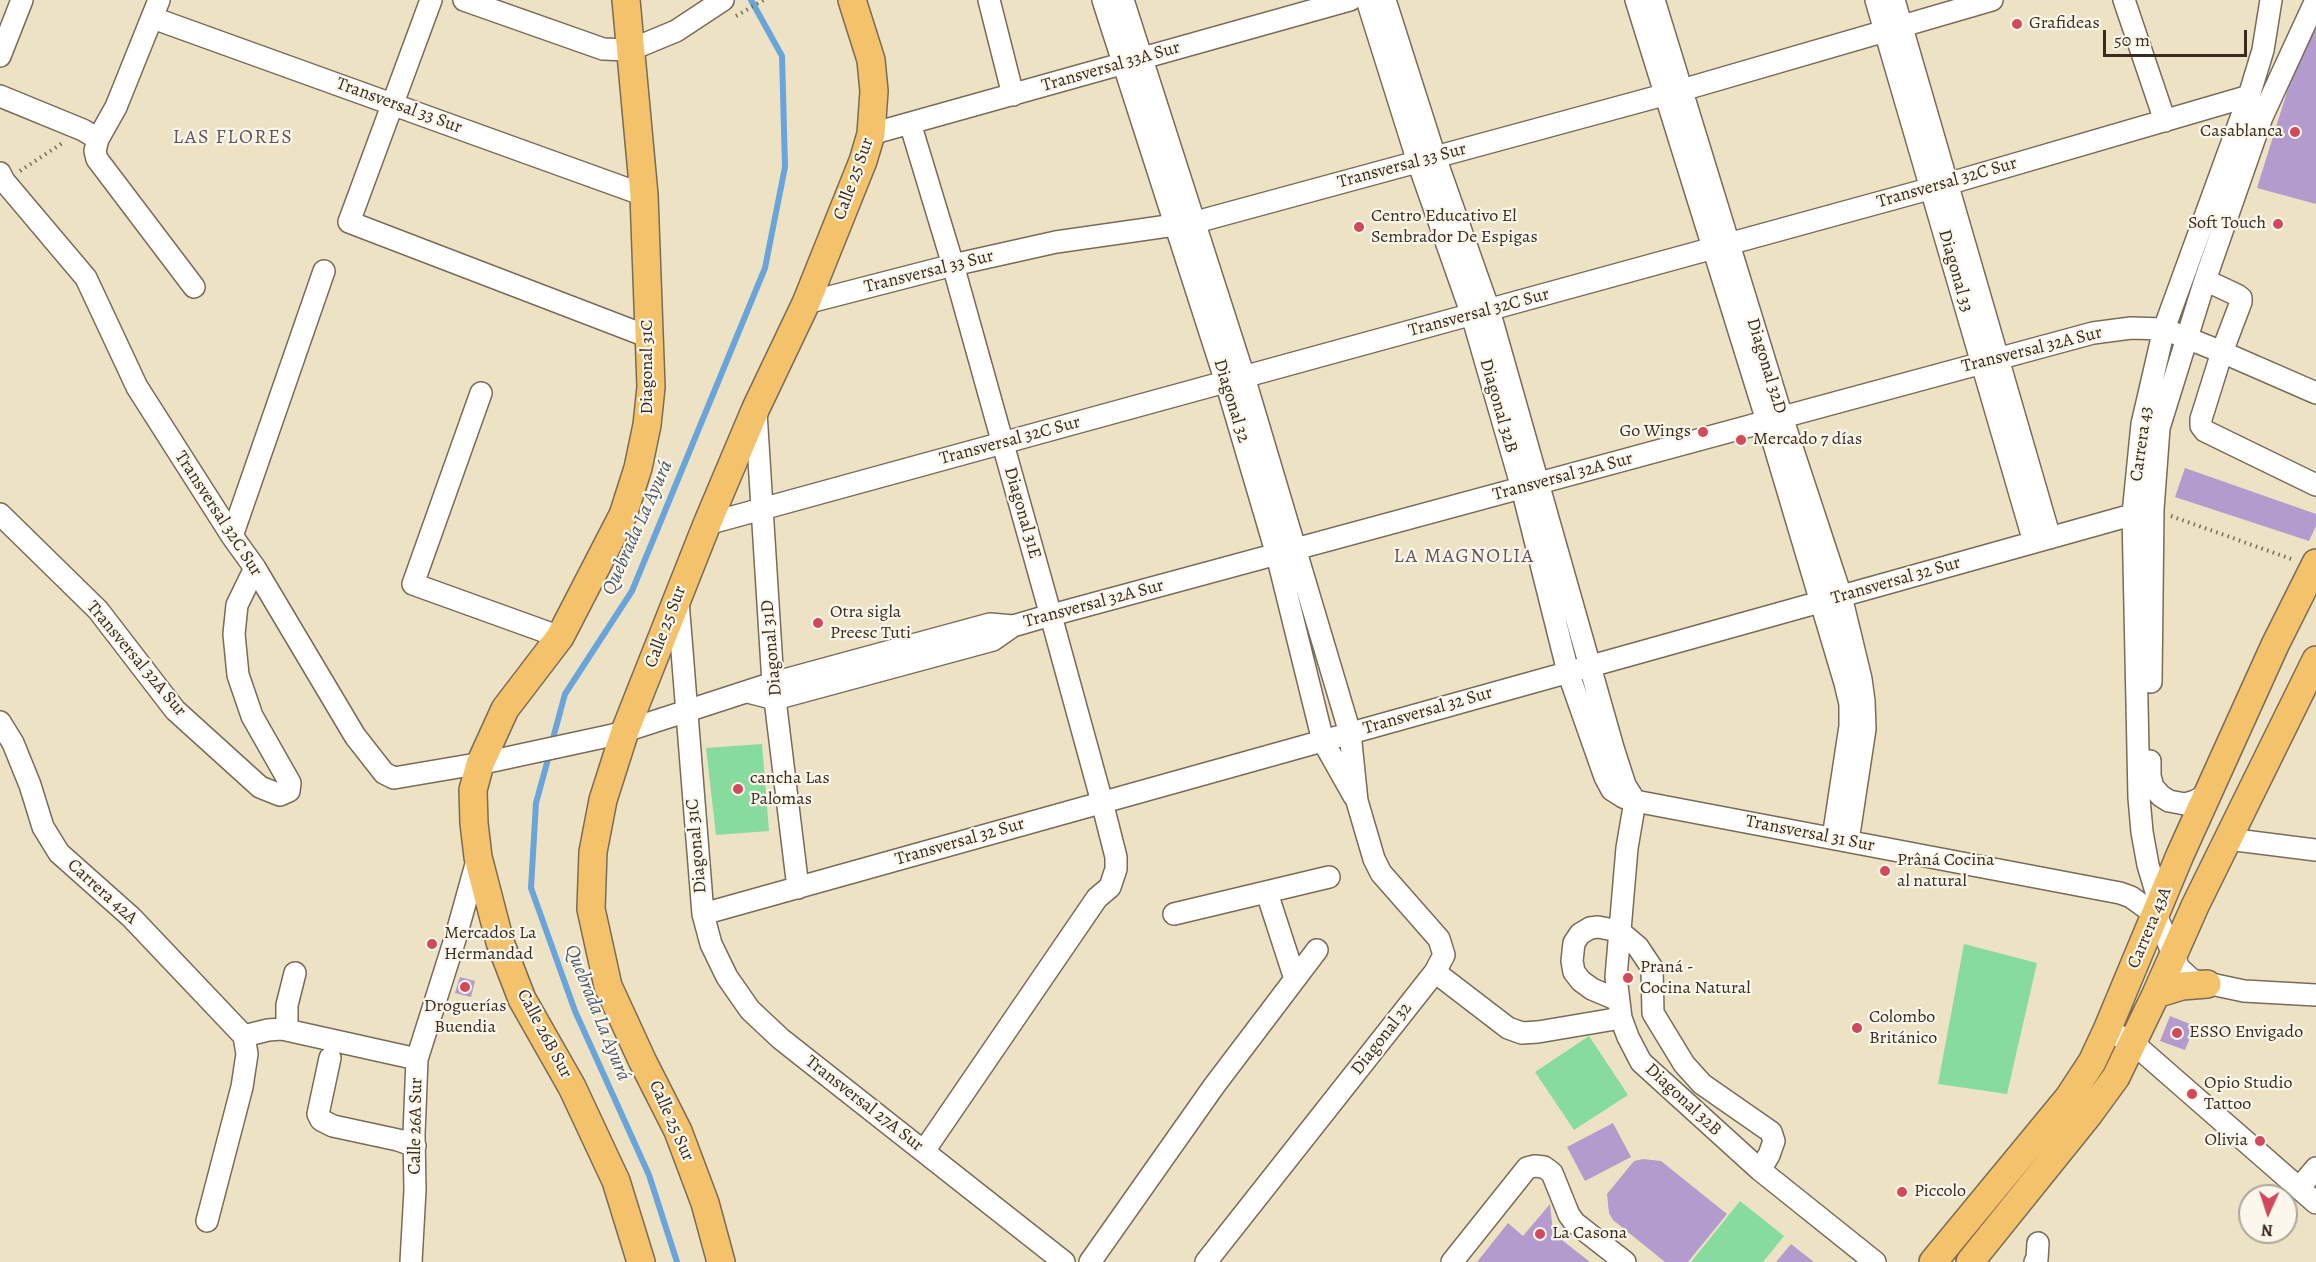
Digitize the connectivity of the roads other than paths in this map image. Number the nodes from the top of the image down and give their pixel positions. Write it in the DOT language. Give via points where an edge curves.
graph roads {
  1 [pos="22,0"];
  2 [pos="431,0"];
  3 [pos="464,0"];
  4 [pos="626,0"];
  5 [pos="723,0"];
  6 [pos="852,0"];
  7 [pos="989,0"];
  8 [pos="1103,0"];
  9 [pos="1123,0"];
  10 [pos="1350,0"];
  11 [pos="1367,0"];
  12 [pos="1385,0"];
  13 [pos="1636,0"];
  14 [pos="1654,0"];
  15 [pos="1876,0"];
  16 [pos="1894,0"];
  17 [pos="1992,0"];
  18 [pos="2124,0"];
  19 [pos="2271,0"];
  20 [pos="2316,0"];
  21 [pos="156,9"];
  22 [pos="1893,28"];
  23 [pos="630,50"];
  24 [pos="0,56"];
  25 [pos="1132,61"];
  26 [pos="1674,92"];
  27 [pos="1014,94"];
  28 [pos="0,96"];
  29 [pos="2249,96"];
  30 [pos="393,104"];
  31 [pos="2165,121"];
  32 [pos="904,125"];
  33 [pos="91,134"];
  34 [pos="871,134"];
  35 [pos="1426,159"];
  36 [pos="2,177"];
  37 [pos="1939,186"];
  38 [pos="644,195"];
  39 [pos="1186,224"];
  40 [pos="1721,246"];
  41 [pos="947,267"];
  42 [pos="324,271"];
  43 [pos="2205,280"];
  44 [pos="194,287"];
  45 [pos="806,303"];
  46 [pos="1480,312"];
  47 [pos="2164,329"];
  48 [pos="649,337"];
  49 [pos="2187,337"];
  50 [pos="2222,352"];
  51 [pos="1990,360"];
  52 [pos="1235,380"];
  53 [pos="481,393"];
  54 [pos="2316,393"];
  55 [pos="756,408"];
  56 [pos="1774,419"];
  57 [pos="996,445"];
  58 [pos="2316,485"];
  59 [pos="1531,486"];
  60 [pos="761,509"];
  61 [pos="2143,512"];
  62 [pos="0,514"];
  63 [pos="706,524"];
  64 [pos="232,536"];
  65 [pos="2042,540"];
  66 [pos="1287,552"];
  67 [pos="2315,566"];
  68 [pos="255,567"];
  69 [pos="677,599"];
  70 [pos="1831,599"];
  71 [pos="1044,618"];
  72 [pos="560,637"];
  73 [pos="2316,660"];
  74 [pos="1592,666"];
  75 [pos="1568,672"];
  76 [pos="774,691"];
  77 [pos="685,712"];
  78 [pos="0,722"];
  79 [pos="1350,733"];
  80 [pos="615,734"];
  81 [pos="1323,741"];
  82 [pos="489,762"];
  83 [pos="2208,794"];
  84 [pos="1357,801"];
  85 [pos="1635,801"];
  86 [pos="1095,805"];
  87 [pos="2228,839"];
  88 [pos="1841,840"];
  89 [pos="2316,850"];
  90 [pos="478,857"];
  91 [pos="1329,877"];
  92 [pos="798,888"];
  93 [pos="1267,893"];
  94 [pos="2195,906"];
  95 [pos="2158,910"];
  96 [pos="703,914"];
  97 [pos="1174,914"];
  98 [pos="1619,931"];
  99 [pos="1317,950"];
  100 [pos="2173,952"];
  101 [pos="1435,972"];
  102 [pos="295,973"];
  103 [pos="1295,979"];
  104 [pos="2207,984"];
  105 [pos="2156,994"];
  106 [pos="2316,995"];
  107 [pos="1619,1009"];
  108 [pos="287,1030"];
  109 [pos="2107,1030"];
  110 [pos="244,1036"];
  111 [pos="2133,1043"];
  112 [pos="330,1058"];
  113 [pos="417,1059"];
  114 [pos="414,1146"];
  115 [pos="924,1151"];
  116 [pos="2316,1168"];
  117 [pos="1760,1170"];
  118 [pos="2299,1188"];
  119 [pos="2316,1203"];
  120 [pos="207,1221"];
  121 [pos="411,1262"];
  122 [pos="641,1262"];
  123 [pos="721,1262"];
  124 [pos="1064,1262"];
  125 [pos="1090,1262"];
  126 [pos="1206,1262"];
  127 [pos="1452,1262"];
  128 [pos="1625,1262"];
  129 [pos="1875,1262"];
  130 [pos="1933,1262"];
  131 [pos="1970,1262"];
  1 -- 24 [label="street"];
  2 -- 30 [label="street"];
  3 -- 23 [label="street" via="603,49"];
  4 -- 23 [label="main road, Diagonal 31C"];
  5 -- 23 [label="street" via="676,31"];
  6 -- 34 [label="main road, Calle 25 Sur" via="871,60"];
  7 -- 27 [label="street"];
  8 -- 25 [label="street, Diagonal 32"];
  9 -- 25 [label="street, Diagonal 32"];
  10 -- 25 [label="street, Transversal 33A Sur"];
  11 -- 35 [label="street, Diagonal 32B"];
  12 -- 35 [label="street, Diagonal 32B"];
  13 -- 26 [label="street, Diagonal 32D"];
  14 -- 26 [label="street, Diagonal 32D"];
  15 -- 22 [label="street, Diagonal 33"];
  16 -- 22 [label="street, Diagonal 33"];
  17 -- 22 [label="street, Transversal 33 Sur"];
  18 -- 31 [label="street"];
  19 -- 29 [label="street, Carrera 43" via="2263,50"];
  20 -- 43 [label="street, Carrera 43" via="2262,117"];
  21 -- 30 [label="street, Transversal 33 Sur"];
  21 -- 33 [label="street" via="116,107"];
  22 -- 26 [label="street, Transversal 33 Sur"];
  22 -- 37 [label="street, Diagonal 33"];
  23 -- 38 [label="main road, Diagonal 31C"];
  25 -- 27 [label="street, Transversal 33A Sur"];
  25 -- 39 [label="street, Diagonal 32"];
  26 -- 35 [label="street, Transversal 33 Sur"];
  26 -- 40 [label="street, Diagonal 32D"];
  27 -- 32 [label="street, Transversal 33A Sur"];
  28 -- 33 [label="street"];
  29 -- 31 [label="street, Transversal 32C Sur"];
  29 -- 47 [label="street, Carrera 43"];
  30 -- 38 [label="street, Transversal 33 Sur"];
  30 -- 48 [label="street" via="349,222"];
  31 -- 37 [label="street, Transversal 32C Sur"];
  32 -- 34 [label="street, Transversal 33A Sur"];
  32 -- 41 [label="street, Diagonal 31E"];
  33 -- 44 [label="street" via="97,159"];
  34 -- 45 [label="main road, Calle 25 Sur"];
  35 -- 39 [label="street, Transversal 33 Sur"];
  35 -- 46 [label="street, Diagonal 32B"];
  36 -- 64 [label="street, Transversal 32C Sur" via="86,278 136,387"];
  37 -- 40 [label="street, Transversal 32C Sur"];
  37 -- 51 [label="street, Diagonal 33"];
  38 -- 48 [label="main road, Diagonal 31C"];
  39 -- 41 [label="street, Transversal 33 Sur" via="1056,242"];
  39 -- 52 [label="street, Diagonal 32"];
  40 -- 46 [label="street, Transversal 32C Sur"];
  40 -- 56 [label="street, Diagonal 32D"];
  41 -- 45 [label="street, Transversal 33 Sur"];
  41 -- 57 [label="street, Diagonal 31E"];
  42 -- 64 [label="street"];
  43 -- 49 [label="street, Carrera 43"];
  43 -- 50 [label="street" via="2241,298"];
  45 -- 55 [label="main road, Calle 25 Sur"];
  46 -- 52 [label="street, Transversal 32C Sur"];
  46 -- 59 [label="street, Diagonal 32B"];
  47 -- 49 [label="street, Transversal 32A Sur"];
  47 -- 51 [label="street, Transversal 32A Sur" via="2093,333"];
  47 -- 61 [label="street, Carrera 43" via="2142,424"];
  48 -- 72 [label="main road, Diagonal 31C" via="651,387 638,468 623,515"];
  49 -- 50 [label="street, Transversal 32A Sur"];
  49 -- 61 [label="street, Carrera 43" via="2159,428"];
  50 -- 54 [label="street, Transversal 32A Sur"];
  50 -- 58 [label="street" via="2201,426"];
  51 -- 56 [label="street, Transversal 32A Sur"];
  51 -- 65 [label="street, Diagonal 33"];
  52 -- 57 [label="street, Transversal 32C Sur"];
  52 -- 66 [label="street, Diagonal 32"];
  53 -- 72 [label="street" via="412,584"];
  55 -- 60 [label="street, Diagonal 31D"];
  55 -- 63 [label="main road, Calle 25 Sur"];
  56 -- 59 [label="street, Transversal 32A Sur"];
  56 -- 70 [label="street, Diagonal 32D"];
  57 -- 60 [label="street, Transversal 32C Sur"];
  57 -- 71 [label="street, Diagonal 31E"];
  59 -- 66 [label="street, Transversal 32A Sur"];
  59 -- 74 [label="street, Diagonal 32B"];
  59 -- 75 [label="street, Diagonal 32B"];
  60 -- 63 [label="street, Transversal 32C Sur"];
  60 -- 76 [label="street, Diagonal 31D"];
  61 -- 65 [label="street, Transversal 32 Sur"];
  61 -- 83 [label="street, Carrera 43" via="2150,777 2160,796 2169,801 2185,804"];
  61 -- 95 [label="street, Carrera 43" via="2139,798"];
  62 -- 68 [label="street, Transversal 32A Sur" via="98,610 175,710 260,787 280,795 289,791 290,783 252,716 238,675 234,634 237,605"];
  63 -- 69 [label="main road, Calle 25 Sur"];
  64 -- 68 [label="street, Transversal 32C Sur"];
  65 -- 70 [label="street, Transversal 32 Sur"];
  66 -- 71 [label="street, Transversal 32A Sur"];
  66 -- 79 [label="street, Diagonal 32"];
  66 -- 81 [label="street, Diagonal 32"];
  67 -- 83 [label="main road, Carrera 43A"];
  68 -- 82 [label="street, Transversal 32C Sur" via="355,736 384,773 394,778 408,777"];
  69 -- 77 [label="street, Diagonal 31C"];
  69 -- 80 [label="main road, Calle 25 Sur"];
  70 -- 74 [label="street, Transversal 32 Sur"];
  70 -- 88 [label="street, Diagonal 32D" via="1850,704"];
  71 -- 76 [label="street, Transversal 32A Sur" via="1013,626 993,640"];
  71 -- 86 [label="street, Diagonal 31E"];
  72 -- 82 [label="main road, Diagonal 31C" via="505,709"];
  73 -- 87 [label="main road, Carrera 43A"];
  74 -- 75 [label="street, Transversal 32 Sur"];
  74 -- 85 [label="street, Diagonal 32B" via="1622,776"];
  75 -- 79 [label="street, Transversal 32 Sur"];
  75 -- 85 [label="street, Diagonal 32B" via="1605,777 1612,790"];
  76 -- 77 [label="street, Transversal 32A Sur" via="748,692"];
  76 -- 92 [label="street, Diagonal 31D"];
  77 -- 80 [label="street, Transversal 32A Sur"];
  77 -- 96 [label="street, Diagonal 31C"];
  78 -- 110 [label="street, Carrera 42A" via="13,743 43,827 59,853 131,917"];
  79 -- 81 [label="street, Transversal 32 Sur"];
  79 -- 84 [label="street, Diagonal 32"];
  80 -- 82 [label="street, Transversal 32A Sur"];
  80 -- 123 [label="main road, Calle 25 Sur" via="593,852 591,909 608,986 678,1131 705,1203"];
  81 -- 84 [label="street, Diagonal 32"];
  81 -- 86 [label="street, Transversal 32 Sur"];
  82 -- 90 [label="main road, Calle 26B Sur" via="473,790"];
  83 -- 95 [label="main road, Carrera 43A"];
  84 -- 101 [label="street, Diagonal 32" via="1381,873 1439,939 1444,955"];
  85 -- 88 [label="street, Transversal 31 Sur"];
  85 -- 98 [label="street, Diagonal 32B"];
  86 -- 92 [label="street, Transversal 32 Sur"];
  86 -- 115 [label="street, Diagonal 31E" via="1103,869 1097,898"];
  87 -- 89 [label="street"];
  87 -- 94 [label="main road, Carrera 43A"];
  88 -- 95 [label="street, Transversal 31 Sur" via="2120,894"];
  90 -- 113 [label="street"];
  90 -- 122 [label="main road, Calle 26B Sur" via="500,942 522,999 572,1087 616,1181"];
  91 -- 93 [label="street"];
  92 -- 96 [label="street, Transversal 32 Sur"];
  93 -- 97 [label="street"];
  93 -- 103 [label="street"];
  94 -- 95 [label="street"];
  94 -- 100 [label="main road, Carrera 43A"];
  95 -- 100 [label="street, Transversal 31 Sur"];
  95 -- 109 [label="main road, Carrera 43A"];
  96 -- 115 [label="street, Transversal 27A Sur" via="711,944 727,977 750,1010 781,1040"];
  98 -- 107 [label="street, Diagonal 32B"];
  98 -- 107 [label="street" via="1598,927 1580,934 1574,943 1572,961 1581,981"];
  98 -- 117 [label="street" via="1638,946 1652,968 1653,1013 1691,1074 1772,1132 1774,1141"];
  99 -- 103 [label="street"];
  100 -- 104 [label="street, Transversal 31 Sur" via="2179,968 2192,980"];
  100 -- 105 [label="main road, Carrera 43A"];
  101 -- 107 [label="street" via="1508,1028 1522,1033"];
  101 -- 126 [label="street, Diagonal 32"];
  102 -- 108 [label="street" via="286,1005"];
  103 -- 125 [label="street"];
  104 -- 105 [label="main road"];
  104 -- 106 [label="street, Transversal 31 Sur" via="2244,991"];
  105 -- 111 [label="main road, Carrera 43A"];
  107 -- 117 [label="street, Diagonal 32B" via="1641,1062"];
  108 -- 110 [label="street, Calle 26A Sur"];
  108 -- 113 [label="street, Calle 26A Sur"];
  109 -- 111 [label="street"];
  109 -- 130 [label="main road, Carrera 43A" via="2069,1097"];
  110 -- 120 [label="street" via="248,1054 242,1087"];
  111 -- 118 [label="street"];
  111 -- 131 [label="main road, Carrera 43A" via="2116,1077 2089,1114"];
  112 -- 114 [label="street" via="318,1114 321,1120"];
  113 -- 114 [label="street, Calle 26A Sur"];
  114 -- 121 [label="street, Calle 26A Sur"];
  115 -- 124 [label="street, Transversal 27A Sur"];
  116 -- 118 [label="street"];
  117 -- 129 [label="street, Diagonal 32B"];
  118 -- 119 [label="street"];
  127 -- 128 [label="street" via="1527,1168 1535,1166 1552,1173 1575,1223"];
}
